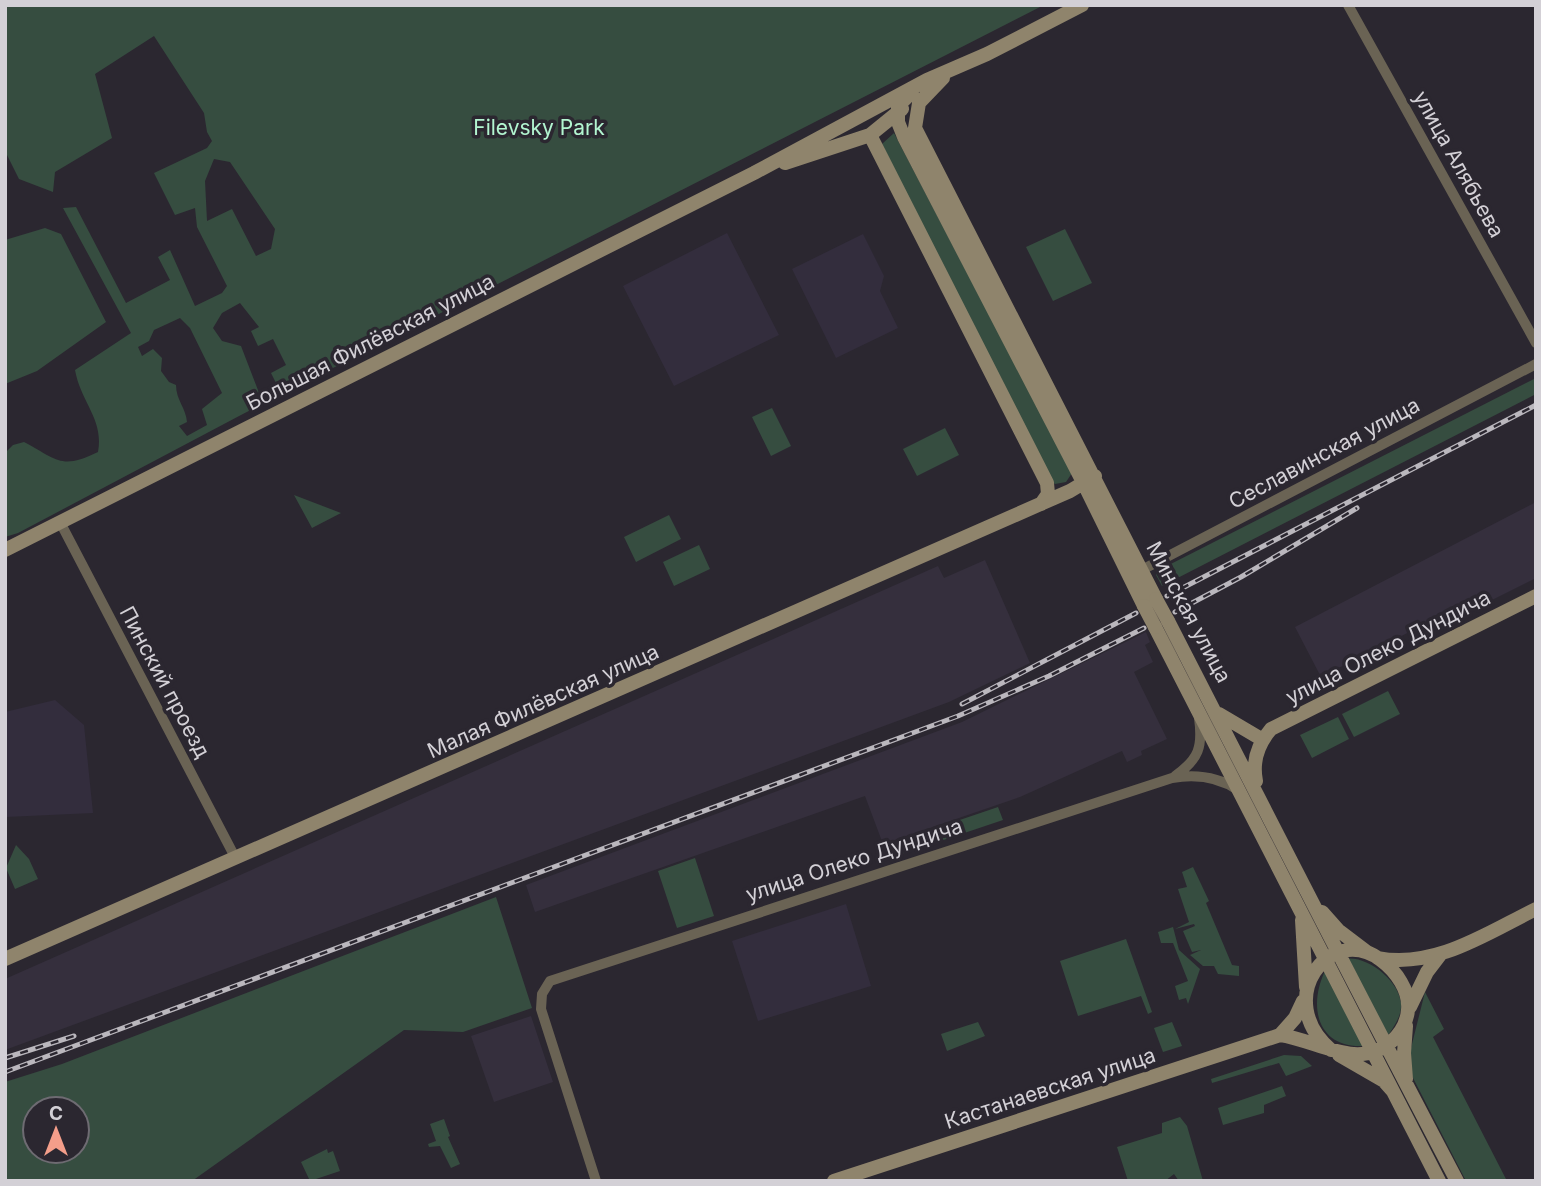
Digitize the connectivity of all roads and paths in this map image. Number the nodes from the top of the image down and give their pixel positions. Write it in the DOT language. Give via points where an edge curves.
graph roads {
  1 [pos="1082,5"];
  2 [pos="1348,5"];
  3 [pos="953,70"];
  4 [pos="926,80"];
  5 [pos="924,95"];
  6 [pos="897,113"];
  7 [pos="856,116"];
  8 [pos="915,128"];
  9 [pos="875,131"];
  10 [pos="904,137"];
  11 [pos="754,173"];
  12 [pos="1536,342"];
  13 [pos="1536,364"];
  14 [pos="1090,480"];
  15 [pos="1041,504"];
  16 [pos="60,522"];
  17 [pos="5,550"];
  18 [pos="1136,573"];
  19 [pos="1536,596"];
  20 [pos="1162,624"];
  21 [pos="1197,708"];
  22 [pos="1218,714"];
  23 [pos="1262,740"];
  24 [pos="1172,778"];
  25 [pos="1240,791"];
  26 [pos="1258,793"];
  27 [pos="236,859"];
  28 [pos="1305,901"];
  29 [pos="1536,909"];
  30 [pos="1440,955"];
  31 [pos="1332,956"];
  32 [pos="1374,956"];
  33 [pos="5,959"];
  34 [pos="1305,993"];
  35 [pos="1408,1014"];
  36 [pos="1280,1035"];
  37 [pos="1380,1049"];
  38 [pos="1333,1051"];
  39 [pos="1403,1094"];
  40 [pos="596,1181"];
  41 [pos="834,1181"];
  42 [pos="1439,1181"];
  43 [pos="1457,1181"];
  1 -- 3 [label="street, Большая Филёвская улица"];
  2 -- 12 [label="street, улица Алябьева"];
  3 -- 4 [label="street, Большая Филёвская улица"];
  3 -- 5 [label="street"];
  4 -- 6 [label="street" via="902,101"];
  4 -- 7 [label="street, Большая Филёвская улица"];
  5 -- 6 [label="street, Большая Филёвская улица"];
  5 -- 8 [label="street"];
  6 -- 7 [label="street, Большая Филёвская улица"];
  6 -- 8 [label="street"];
  6 -- 9 [label="street, Большая Филёвская улица"];
  6 -- 10 [label="street, Минская улица"];
  7 -- 11 [label="street, Большая Филёвская улица"];
  8 -- 14 [label="street, Минская улица"];
  9 -- 10 [label="street" via="895,131"];
  9 -- 11 [label="street, Большая Филёвская улица"];
  9 -- 15 [label="street" via="1047,483 1048,494"];
  10 -- 14 [label="street, Минская улица"];
  11 -- 16 [label="street, Большая Филёвская улица"];
  13 -- 18 [label="street, Сеславинская улица"];
  14 -- 15 [label="street, Малая Филёвская улица"];
  14 -- 18 [label="street, Минская улица"];
  15 -- 27 [label="street, Малая Филёвская улица"];
  16 -- 17 [label="street, Большая Филёвская улица"];
  16 -- 27 [label="street, Пинский проезд"];
  18 -- 20 [label="street, Минская улица, bridge"];
  19 -- 23 [label="street, улица Олеко Дундича" via="1272,729"];
  20 -- 21 [label="street, Минская улица"];
  20 -- 22 [label="street, Минская улица"];
  21 -- 24 [label="street, улица Олеко Дундича" via="1200,750 1195,761"];
  21 -- 25 [label="street, Минская улица"];
  22 -- 23 [label="street"];
  22 -- 26 [label="street, Минская улица"];
  23 -- 26 [label="street" via="1255,761"];
  24 -- 25 [label="street, улица Олеко Дундича" via="1214,778"];
  24 -- 40 [label="street, улица Олеко Дундича" via="550,981 542,994 541,1009"];
  25 -- 28 [label="street, Минская улица"];
  26 -- 28 [label="street, Минская улица"];
  27 -- 33 [label="street, Малая Филёвская улица"];
  28 -- 31 [label="street, Минская улица"];
  28 -- 32 [label="street"];
  28 -- 34 [label="street"];
  29 -- 30 [label="street"];
  30 -- 32 [label="street" via="1412,960"];
  30 -- 35 [label="street"];
  31 -- 32 [label="street" via="1355,951"];
  31 -- 34 [label="street" via="1312,976"];
  31 -- 37 [label="street, Минская улица"];
  32 -- 35 [label="street" via="1403,986"];
  34 -- 36 [label="street"];
  34 -- 38 [label="street" via="1311,1027"];
  35 -- 37 [label="street" via="1397,1036"];
  35 -- 39 [label="street"];
  36 -- 38 [label="street"];
  36 -- 41 [label="street, Кастанаевская улица"];
  37 -- 38 [label="street" via="1358,1055"];
  37 -- 39 [label="street, Минская улица"];
  38 -- 39 [label="street"];
  39 -- 42 [label="street, Минская улица"];
  39 -- 43 [label="street, Минская улица"];
}
